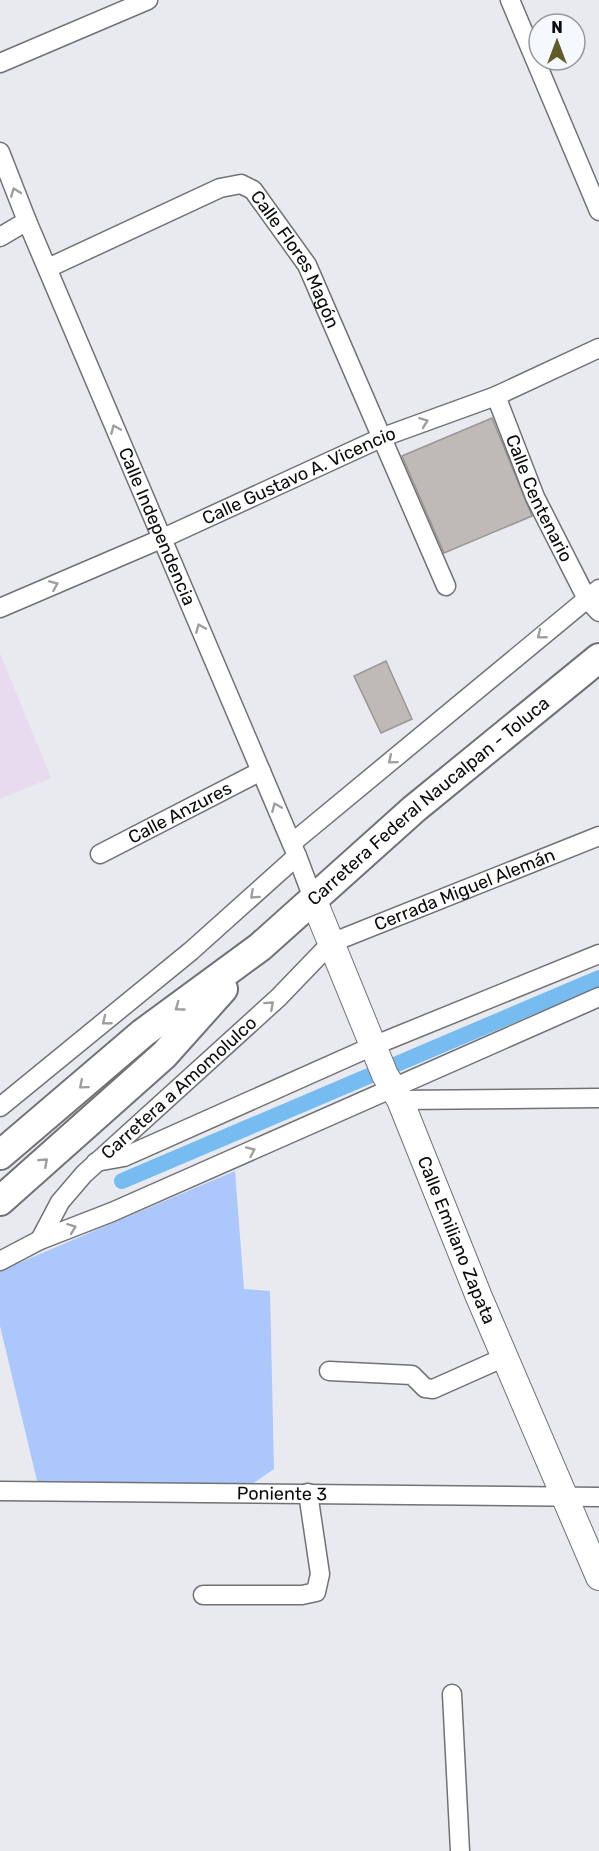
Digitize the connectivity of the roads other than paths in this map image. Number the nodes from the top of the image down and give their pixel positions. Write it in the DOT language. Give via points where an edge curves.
graph roads {
  1 [pos="148,0"];
  2 [pos="510,0"];
  3 [pos="0,63"];
  4 [pos="0,152"];
  5 [pos="599,211"];
  6 [pos="27,221"];
  7 [pos="0,237"];
  8 [pos="48,268"];
  9 [pos="599,348"];
  10 [pos="496,396"];
  11 [pos="383,437"];
  12 [pos="161,539"];
  13 [pos="446,586"];
  14 [pos="595,600"];
  15 [pos="0,608"];
  16 [pos="599,657"];
  17 [pos="261,771"];
  18 [pos="599,836"];
  19 [pos="295,849"];
  20 [pos="100,854"];
  21 [pos="314,901"];
  22 [pos="331,944"];
  23 [pos="260,947"];
  24 [pos="599,954"];
  25 [pos="599,997"];
  26 [pos="386,1074"];
  27 [pos="599,1098"];
  28 [pos="0,1107"];
  29 [pos="0,1155"];
  30 [pos="96,1162"];
  31 [pos="0,1201"];
  32 [pos="40,1240"];
  33 [pos="0,1261"];
  34 [pos="505,1356"];
  35 [pos="329,1371"];
  36 [pos="0,1491"];
  37 [pos="308,1493"];
  38 [pos="563,1496"];
  39 [pos="599,1497"];
  40 [pos="599,1577"];
  41 [pos="203,1595"];
  42 [pos="452,1694"];
  43 [pos="460,1851"];
  1 -- 3 [label="street"];
  2 -- 5 [label="street"];
  6 -- 4 [label="street, Calle Independencia, one-way"];
  6 -- 7 [label="street"];
  6 -- 8 [label="street, Calle Independencia"];
  8 -- 11 [label="street, Calle Flores Magón" via="220,188 246,185 307,265"];
  12 -- 8 [label="street, Calle Independencia, one-way"];
  9 -- 10 [label="street, Calle Gustavo A. Vicencio"];
  11 -- 10 [label="street, Calle Gustavo A. Vicencio, one-way"];
  10 -- 14 [label="street, Calle Centenario" via="535,496"];
  11 -- 12 [label="street, Calle Gustavo A. Vicencio"];
  11 -- 13 [label="street"];
  15 -- 12 [label="street, Calle Gustavo A. Vicencio, one-way"];
  17 -- 12 [label="street, Calle Independencia, one-way"];
  14 -- 19 [label="street, one-way"];
  16 -- 21 [label="main road, Carretera Federal Naucalpan - Toluca" via="414,809"];
  19 -- 17 [label="street, Calle Independencia, one-way"];
  17 -- 20 [label="street, Calle Anzures"];
  18 -- 22 [label="street, Cerrada Miguel Alemán"];
  19 -- 21 [label="street, Calle Independencia"];
  19 -- 28 [label="street, one-way" via="191,951"];
  21 -- 22 [label="street, Calle Emiliano Zapata"];
  21 -- 23 [label="main road, Carretera Federal Naucalpan - Toluca"];
  22 -- 26 [label="street, Calle Emiliano Zapata"];
  30 -- 22 [label="street, Carretera a Amomolulco, one-way" via="278,998"];
  23 -- 29 [label="main road, Carretera Federal Naucalpan - Toluca, one-way" via="143,1033"];
  31 -- 23 [label="main road, Carretera Federal Naucalpan - Toluca, one-way" via="165,1055"];
  24 -- 26 [label="street"];
  25 -- 26 [label="street"];
  26 -- 27 [label="street"];
  26 -- 30 [label="street" via="124,1157"];
  32 -- 26 [label="street, one-way" via="112,1212"];
  26 -- 34 [label="street, Calle Emiliano Zapata"];
  30 -- 32 [label="street, Carretera a Amomolulco" via="60,1202"];
  32 -- 33 [label="street"];
  34 -- 35 [label="street" via="433,1389 425,1388 412,1375"];
  34 -- 38 [label="street, Calle Emiliano Zapata"];
  36 -- 37 [label="street, Poniente 3"];
  37 -- 38 [label="street, Poniente 3"];
  37 -- 41 [label="street" via="320,1574 316,1592"];
  38 -- 39 [label="street, Poniente 3"];
  38 -- 40 [label="street, Calle Emiliano Zapata"];
  42 -- 43 [label="street"];
}
